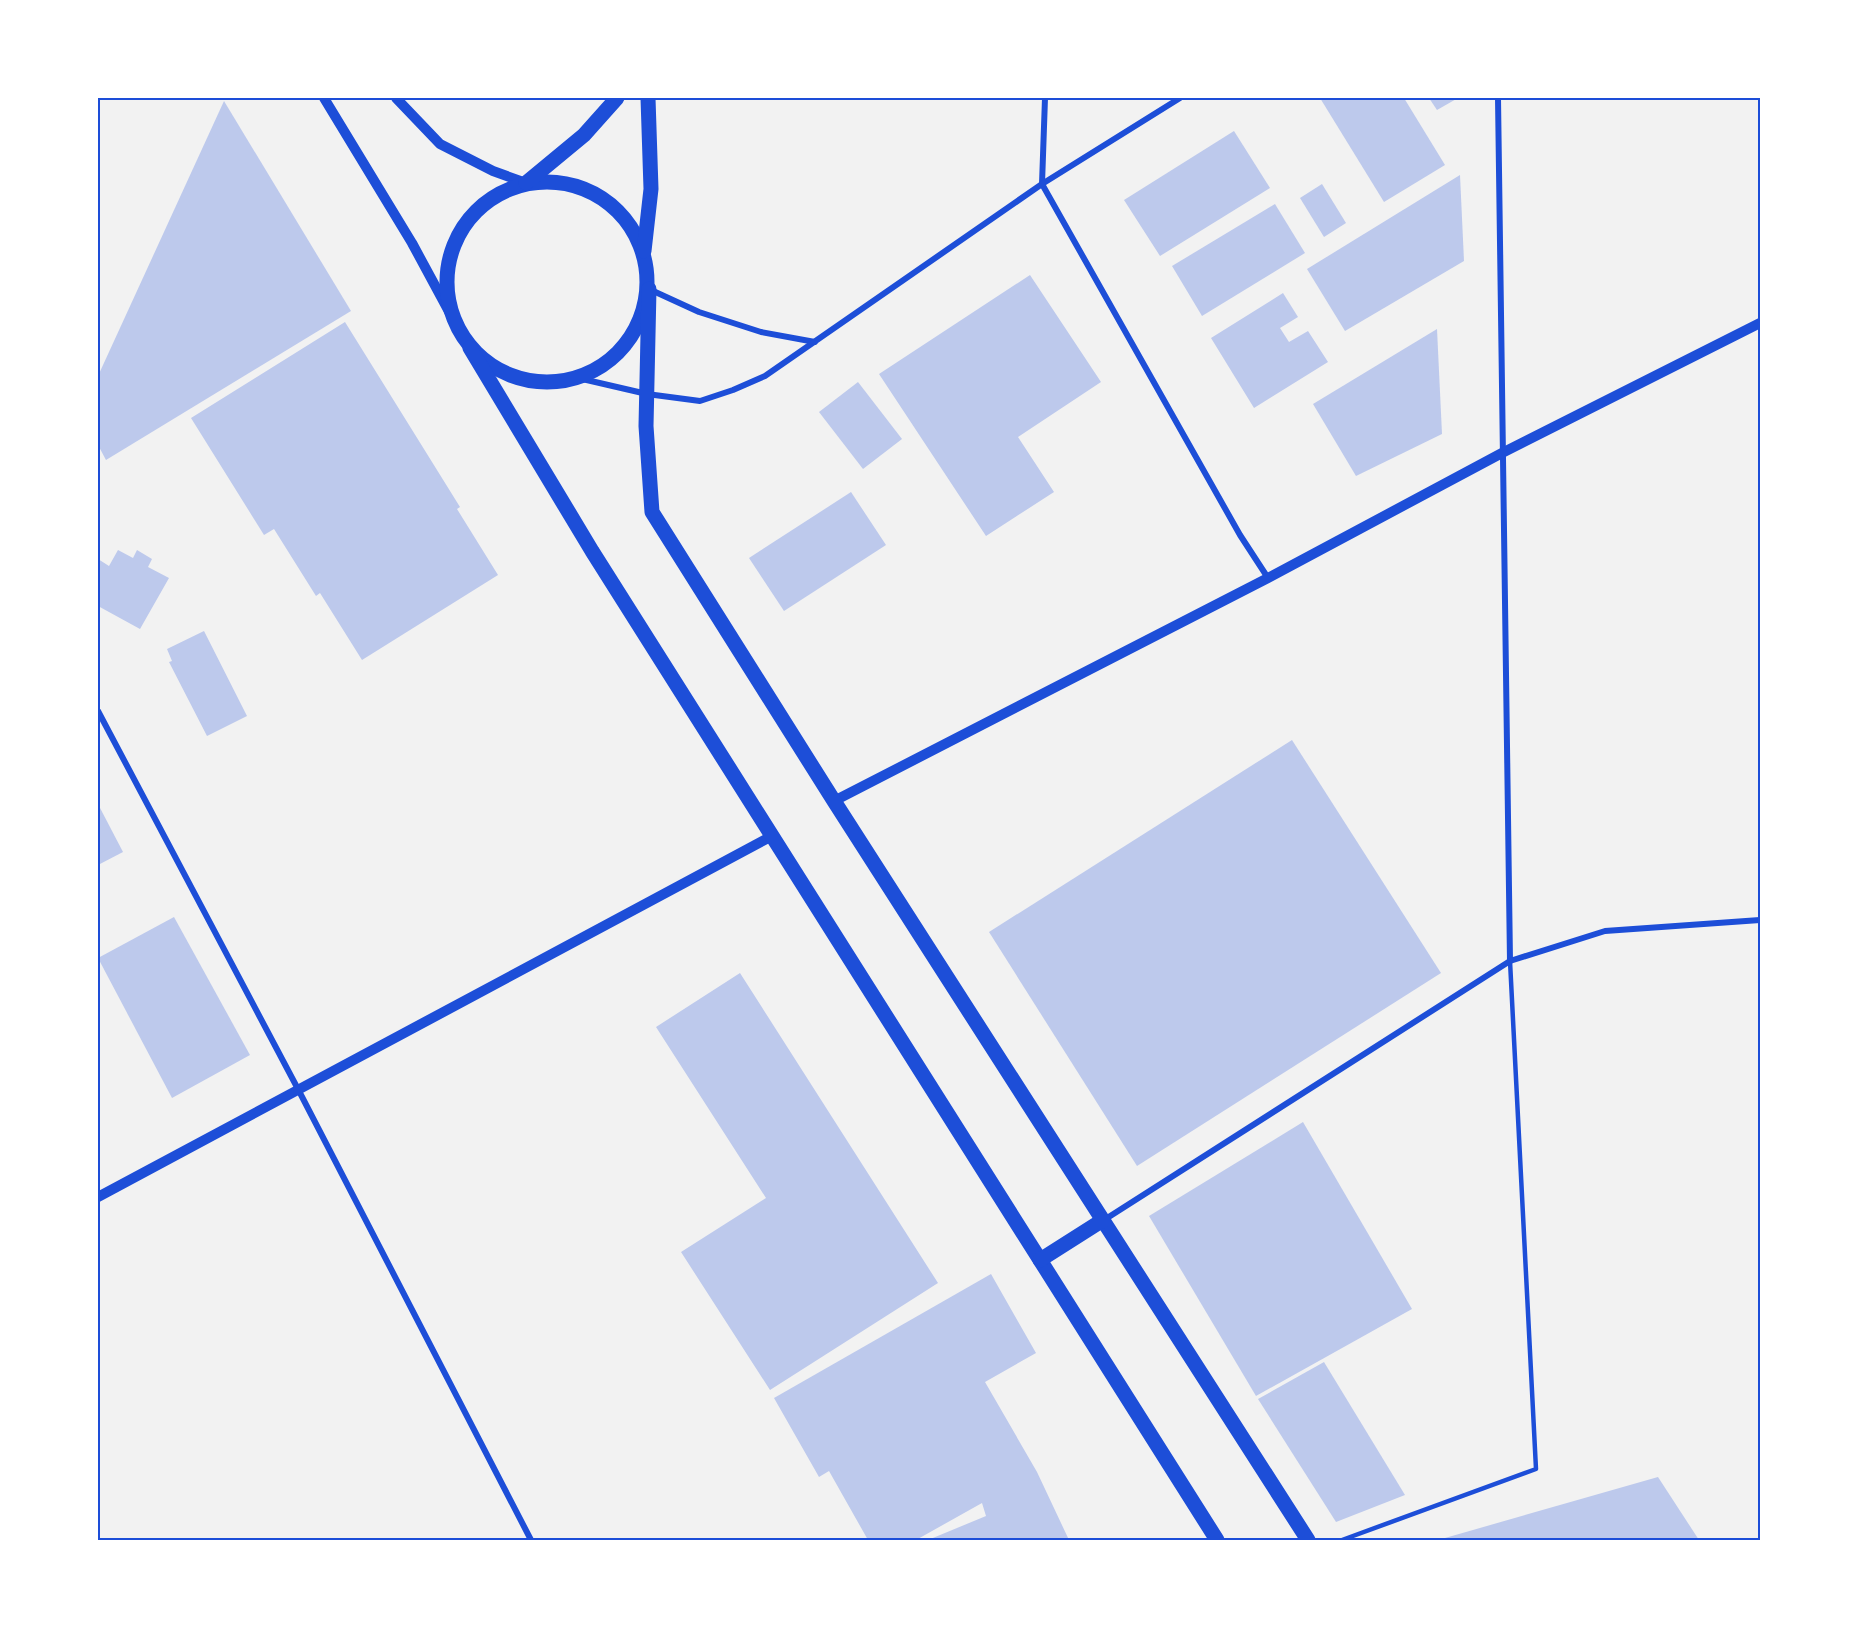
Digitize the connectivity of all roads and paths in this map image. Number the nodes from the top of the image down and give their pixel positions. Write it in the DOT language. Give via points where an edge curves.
graph roads {
  1 [pos="324,98"];
  2 [pos="396,98"];
  3 [pos="617,98"];
  4 [pos="648,98"];
  5 [pos="1045,98"];
  6 [pos="1180,98"];
  7 [pos="1498,98"];
  8 [pos="526,183"];
  9 [pos="1042,184"];
  10 [pos="644,251"];
  11 [pos="649,289"];
  12 [pos="452,317"];
  13 [pos="1761,323"];
  14 [pos="816,342"];
  15 [pos="470,348"];
  16 [pos="578,378"];
  17 [pos="648,394"];
  18 [pos="1502,453"];
  19 [pos="1268,578"];
  20 [pos="98,711"];
  21 [pos="834,801"];
  22 [pos="772,836"];
  23 [pos="1761,920"];
  24 [pos="1509,960"];
  25 [pos="299,1090"];
  26 [pos="98,1197"];
  27 [pos="1103,1220"];
  28 [pos="1040,1260"];
  29 [pos="531,1540"];
  30 [pos="1217,1540"];
  31 [pos="1308,1540"];
  32 [pos="1342,1540"];
  1 -- 12 [label="street"];
  2 -- 8 [label="street" via="440,144"];
  3 -- 8 [label="main road" via="584,135"];
  4 -- 10 [label="main road" via="651,189"];
  5 -- 9 [label="street"];
  6 -- 9 [label="street"];
  7 -- 18 [label="street"];
  8 -- 10 [label="main road" via="556,181 585,188 611,203 631,224"];
  8 -- 12 [label="main road" via="494,196 468,219 452,249 445,280"];
  9 -- 14 [label="street"];
  9 -- 19 [label="street"];
  10 -- 11 [label="main road"];
  11 -- 14 [label="street" via="699,312 761,332"];
  11 -- 16 [label="main road" via="638,327 613,358"];
  11 -- 17 [label="main road"];
  12 -- 15 [label="main road"];
  13 -- 18 [label="street"];
  14 -- 17 [label="street" via="765,376 700,401"];
  15 -- 16 [label="main road" via="495,369 520,379 549,383"];
  15 -- 22 [label="main road" via="592,551"];
  16 -- 17 [label="street"];
  17 -- 21 [label="main road" via="646,426 652,512"];
  18 -- 19 [label="street"];
  18 -- 24 [label="street"];
  19 -- 21 [label="street"];
  20 -- 25 [label="street"];
  21 -- 27 [label="main road"];
  22 -- 25 [label="street"];
  22 -- 28 [label="main road"];
  23 -- 24 [label="street" via="1605,931"];
  24 -- 27 [label="street"];
  24 -- 32 [label="lane" via="1536,1469"];
  25 -- 26 [label="street"];
  25 -- 29 [label="street"];
  27 -- 28 [label="main road"];
  27 -- 31 [label="main road"];
  28 -- 30 [label="main road"];
}
